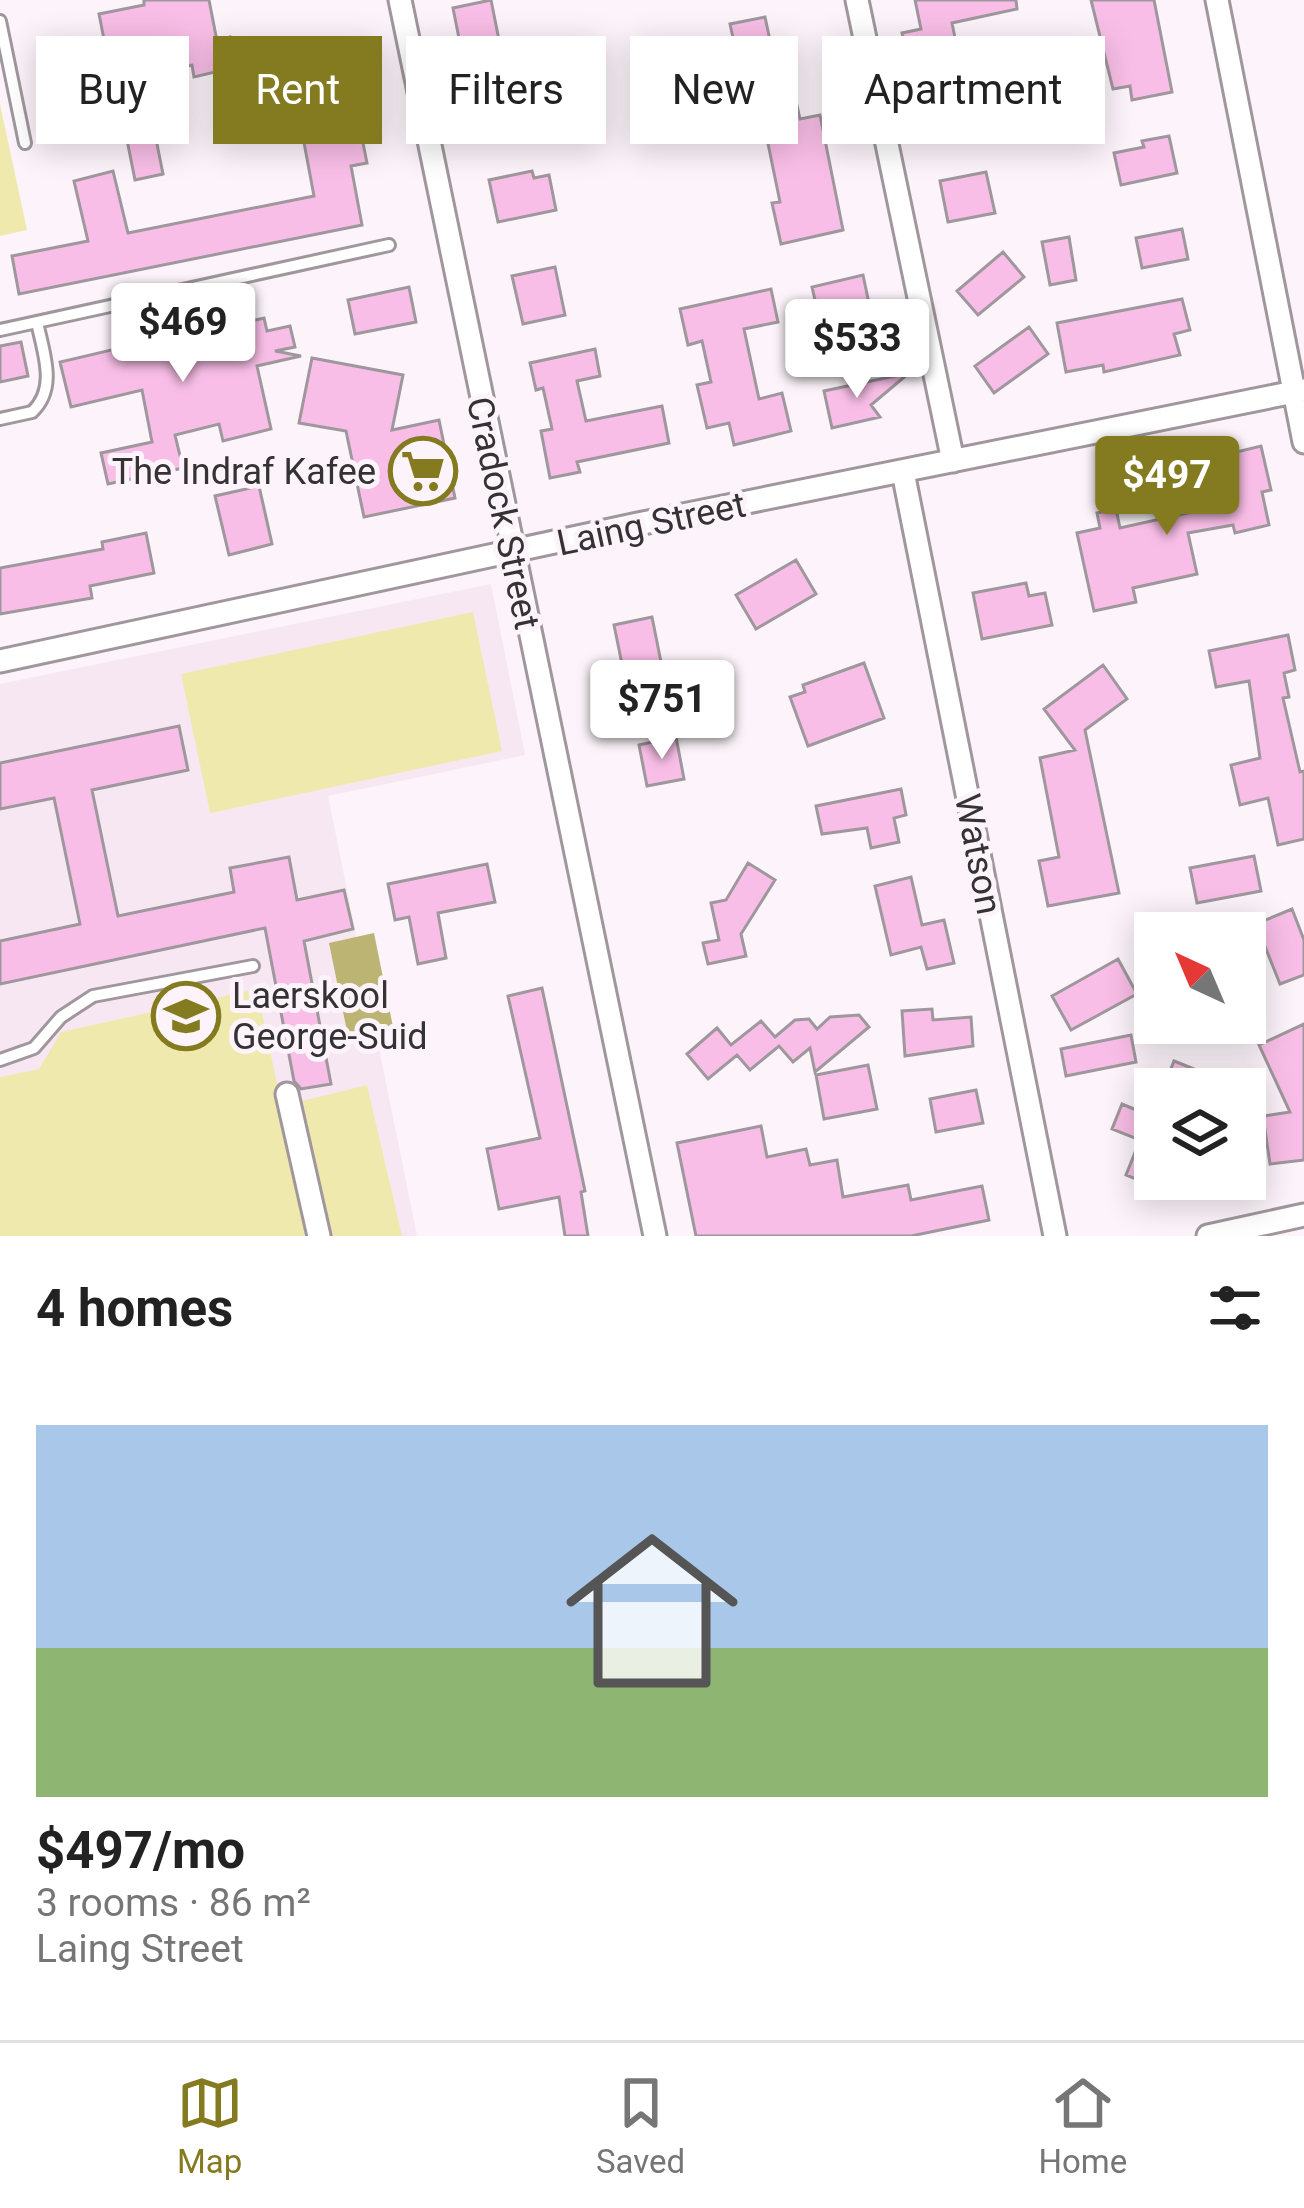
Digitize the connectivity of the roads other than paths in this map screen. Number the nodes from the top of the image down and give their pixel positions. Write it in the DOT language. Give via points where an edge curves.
graph roads {
  1 [pos="400,0"];
  2 [pos="857,0"];
  3 [pos="1217,0"];
  4 [pos="0,21"];
  5 [pos="25,143"];
  6 [pos="389,245"];
  7 [pos="37,322"];
  8 [pos="0,330"];
  9 [pos="1299,391"];
  10 [pos="0,419"];
  11 [pos="1304,442"];
  12 [pos="953,461"];
  13 [pos="903,472"];
  14 [pos="512,553"];
  15 [pos="0,662"];
  16 [pos="253,966"];
  17 [pos="0,1060"];
  18 [pos="287,1094"];
  19 [pos="1304,1215"];
  20 [pos="320,1236"];
  21 [pos="655,1236"];
  22 [pos="1055,1236"];
  23 [pos="1208,1236"];
  1 -- 14 [label="street, Cradock Street"];
  2 -- 12 [label="street"];
  3 -- 9 [label="street"];
  4 -- 5 [label="lane"];
  6 -- 7 [label="lane"];
  7 -- 8 [label="lane"];
  7 -- 10 [label="lane" via="46,392 32,412"];
  9 -- 11 [label="street"];
  9 -- 12 [label="street, Laing Street"];
  12 -- 13 [label="street, Laing Street"];
  13 -- 14 [label="street, Laing Street"];
  13 -- 22 [label="street, Watson"];
  14 -- 15 [label="street, Laing Street"];
  14 -- 21 [label="street, Cradock Street"];
  16 -- 17 [label="lane" via="93,996 34,1048"];
  18 -- 20 [label="street"];
  19 -- 23 [label="street"];
}
